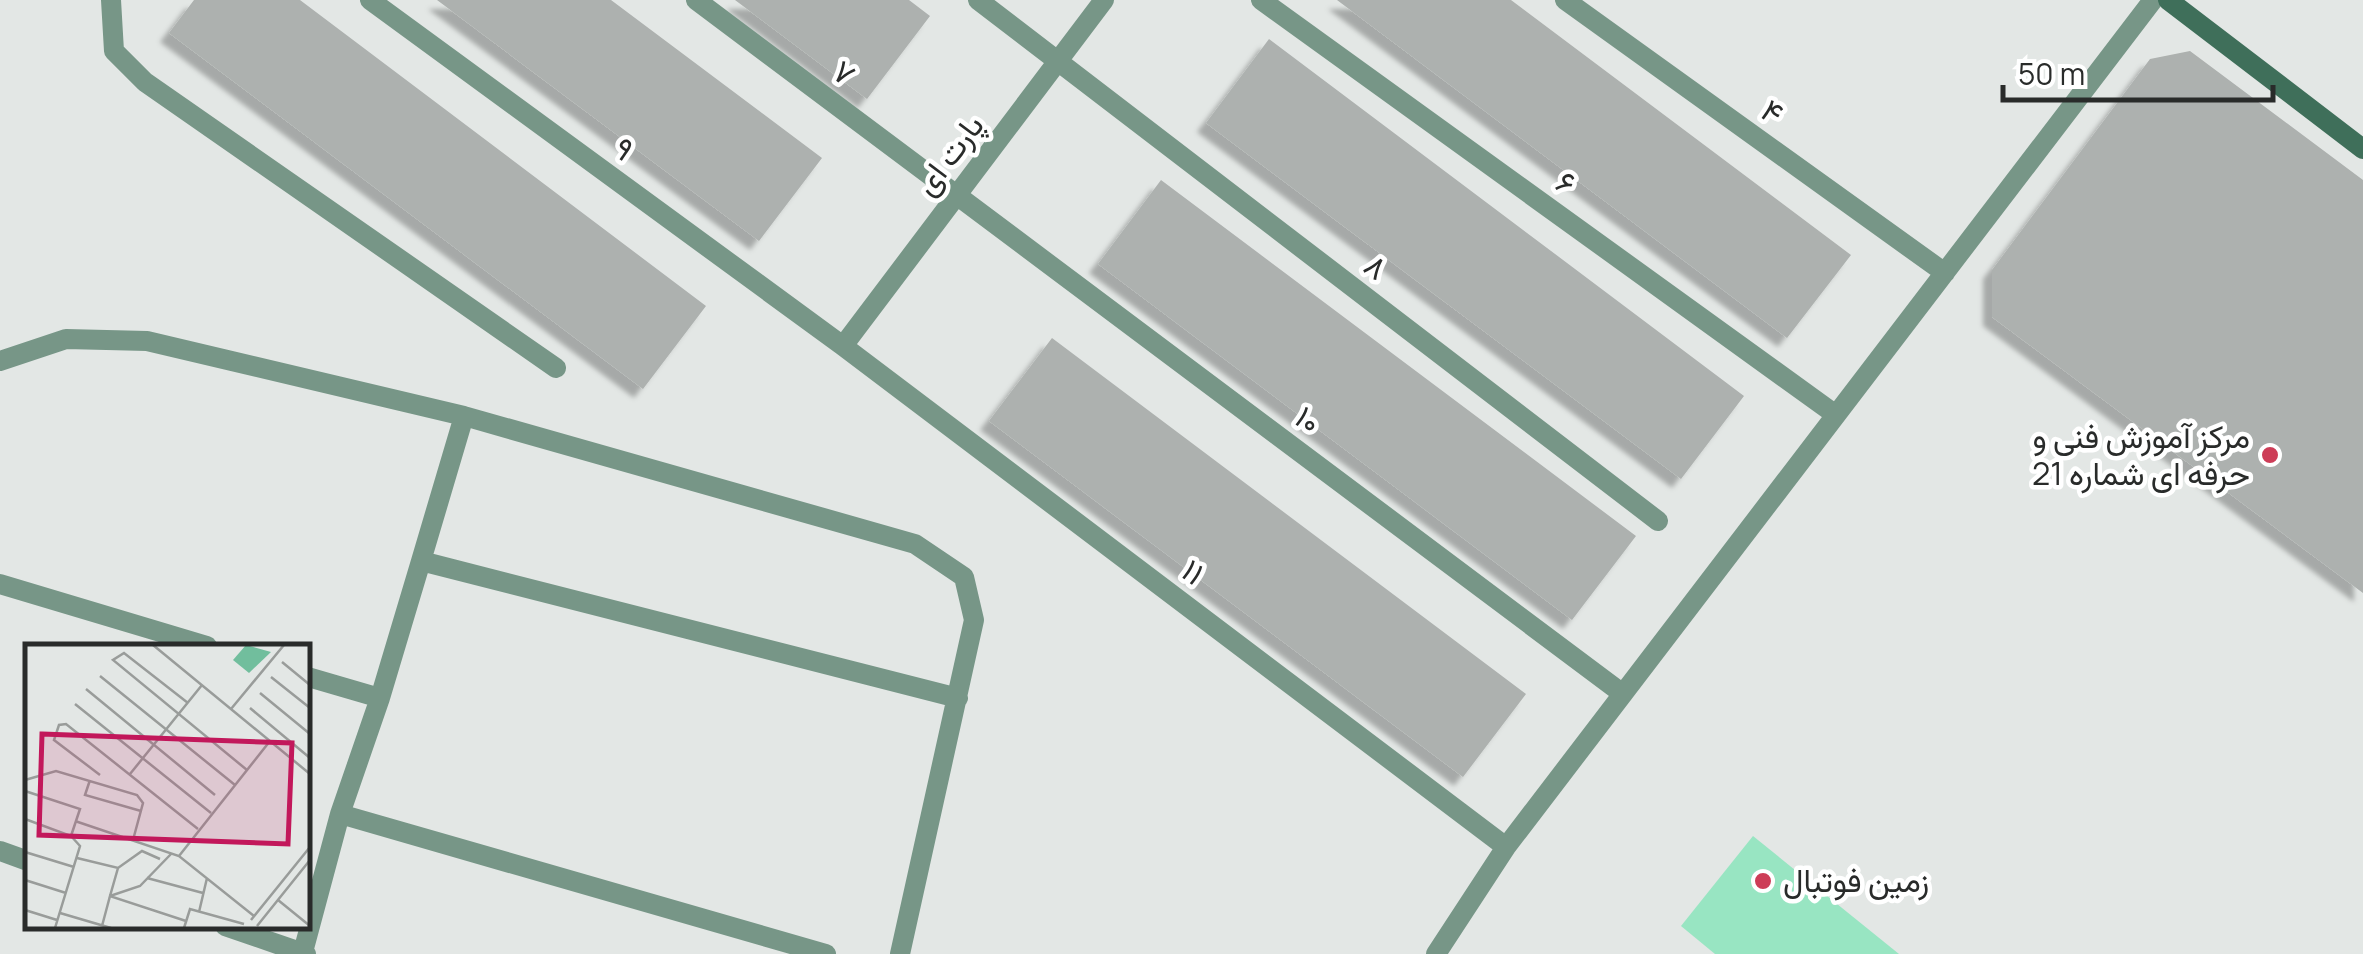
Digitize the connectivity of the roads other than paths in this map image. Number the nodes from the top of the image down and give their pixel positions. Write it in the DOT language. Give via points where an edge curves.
graph roads {
  1 [pos="111,0"];
  2 [pos="370,0"];
  3 [pos="696,0"];
  4 [pos="978,0"];
  5 [pos="1104,0"];
  6 [pos="1261,0"];
  7 [pos="1565,0"];
  8 [pos="2153,0"];
  9 [pos="2168,0"];
  10 [pos="1058,61"];
  11 [pos="2363,149"];
  12 [pos="957,194"];
  13 [pos="1944,272"];
  14 [pos="843,346"];
  15 [pos="0,361"];
  16 [pos="556,368"];
  17 [pos="1836,415"];
  18 [pos="464,416"];
  19 [pos="1658,521"];
  20 [pos="422,561"];
  21 [pos="0,584"];
  22 [pos="200,644"];
  23 [pos="310,677"];
  24 [pos="1623,694"];
  25 [pos="380,698"];
  26 [pos="958,698"];
  27 [pos="340,814"];
  28 [pos="1506,847"];
  29 [pos="0,852"];
  30 [pos="25,859"];
  31 [pos="235,929"];
  32 [pos="304,953"];
  33 [pos="826,954"];
  34 [pos="900,954"];
  35 [pos="1436,954"];
  1 -- 16 [label="street" via="114,51 145,82"];
  2 -- 14 [label="street, ۹"];
  3 -- 12 [label="street, ۷"];
  4 -- 10 [label="street, ۸"];
  5 -- 10 [label="street, پارت ای"];
  6 -- 17 [label="street, ۶"];
  7 -- 13 [label="street, ۴"];
  8 -- 13 [label="street"];
  9 -- 11 [label="street"];
  10 -- 12 [label="street, پارت ای"];
  10 -- 19 [label="street, ۸"];
  12 -- 14 [label="street, پارت ای"];
  12 -- 24 [label="street, ۱۰"];
  13 -- 17 [label="street"];
  14 -- 28 [label="street, ۱۱"];
  15 -- 18 [label="street" via="66,339 147,341"];
  17 -- 24 [label="street"];
  18 -- 20 [label="street"];
  18 -- 26 [label="street" via="916,544 964,577 974,620"];
  20 -- 25 [label="street"];
  20 -- 26 [label="street"];
  21 -- 22 [label="street"];
  23 -- 25 [label="street"];
  24 -- 28 [label="street"];
  25 -- 27 [label="street"];
  26 -- 34 [label="street"];
  27 -- 32 [label="street"];
  27 -- 33 [label="street"];
  28 -- 35 [label="street"];
  29 -- 30 [label="street"];
  31 -- 32 [label="street"];
}
